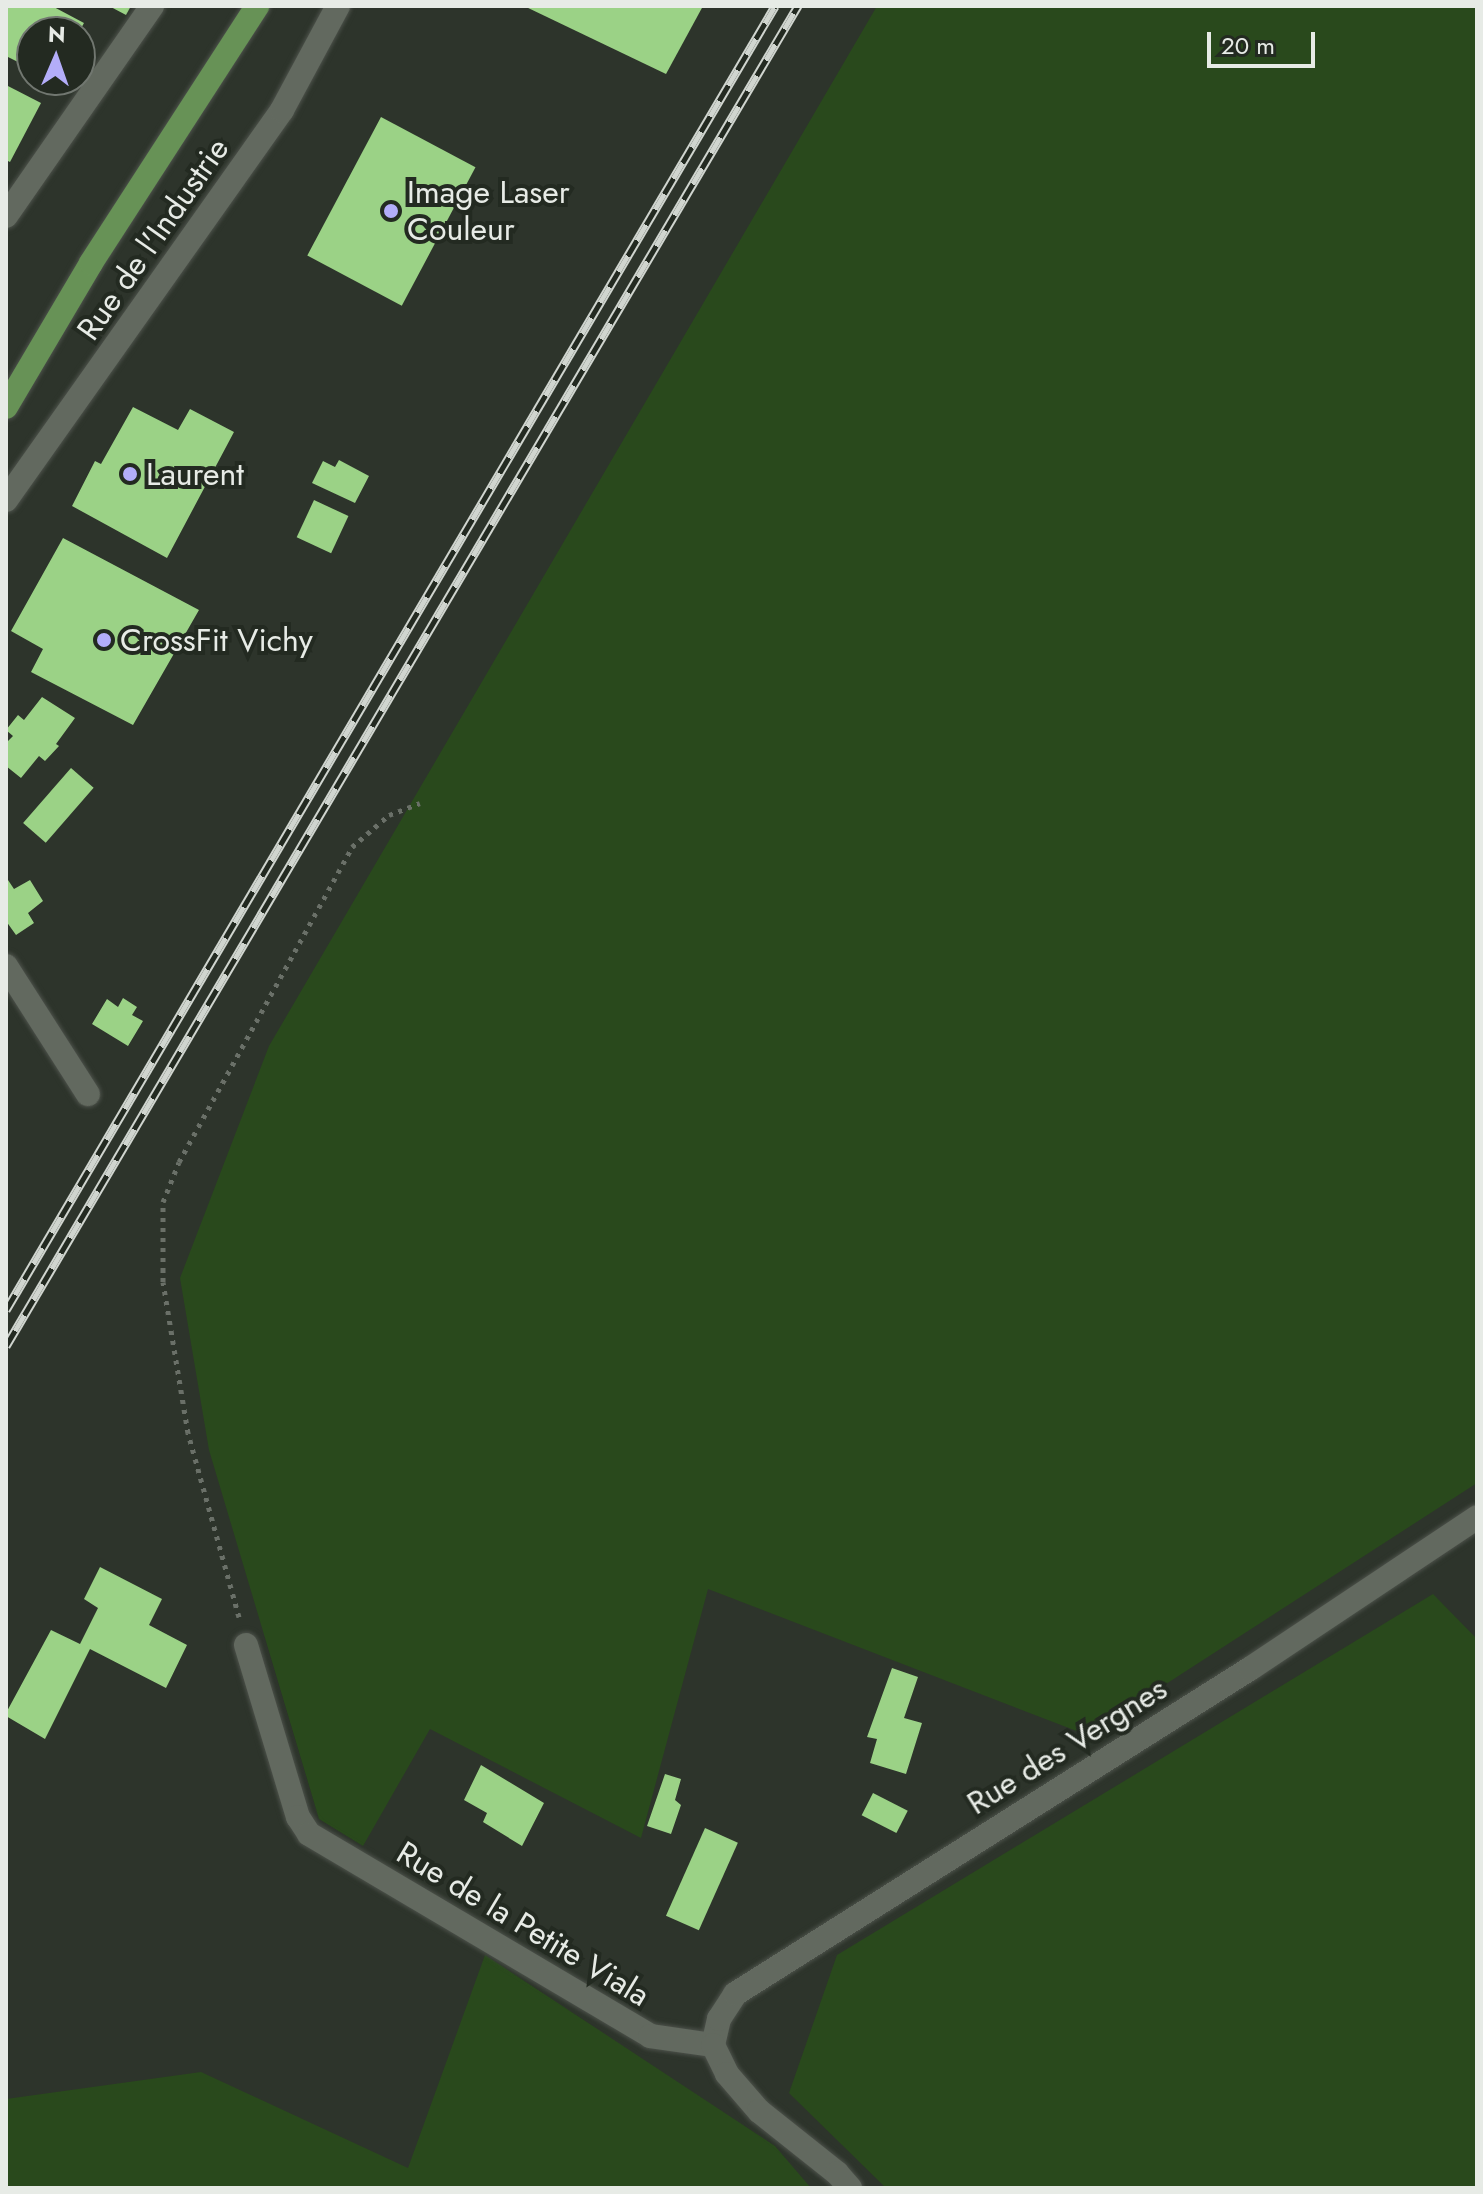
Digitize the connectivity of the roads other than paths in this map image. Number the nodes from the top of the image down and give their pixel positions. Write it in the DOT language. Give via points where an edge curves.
graph roads {
  1 [pos="152,6"];
  2 [pos="257,6"];
  3 [pos="338,6"];
  4 [pos="6,216"];
  5 [pos="91,263"];
  6 [pos="6,378"];
  7 [pos="6,407"];
  8 [pos="6,500"];
  9 [pos="6,966"];
  10 [pos="88,1094"];
  11 [pos="1477,1517"];
  12 [pos="246,1645"];
  13 [pos="713,2045"];
  14 [pos="850,2188"];
  1 -- 4 [label="street"];
  2 -- 5 [label="main road, Rue de l'Industrie"];
  3 -- 8 [label="street, Rue de l'Industrie" via="282,110"];
  5 -- 6 [label="main road, Rue de l'Industrie"];
  5 -- 7 [label="main road, Rue de l'Industrie"];
  9 -- 10 [label="street"];
  11 -- 13 [label="street, Rue des Vergnes" via="1251,1668 735,1994 719,2019"];
  12 -- 13 [label="street, Rue de la Petite Viala" via="298,1817 309,1834 650,2036"];
  13 -- 14 [label="street" via="727,2074 759,2111"];
}
